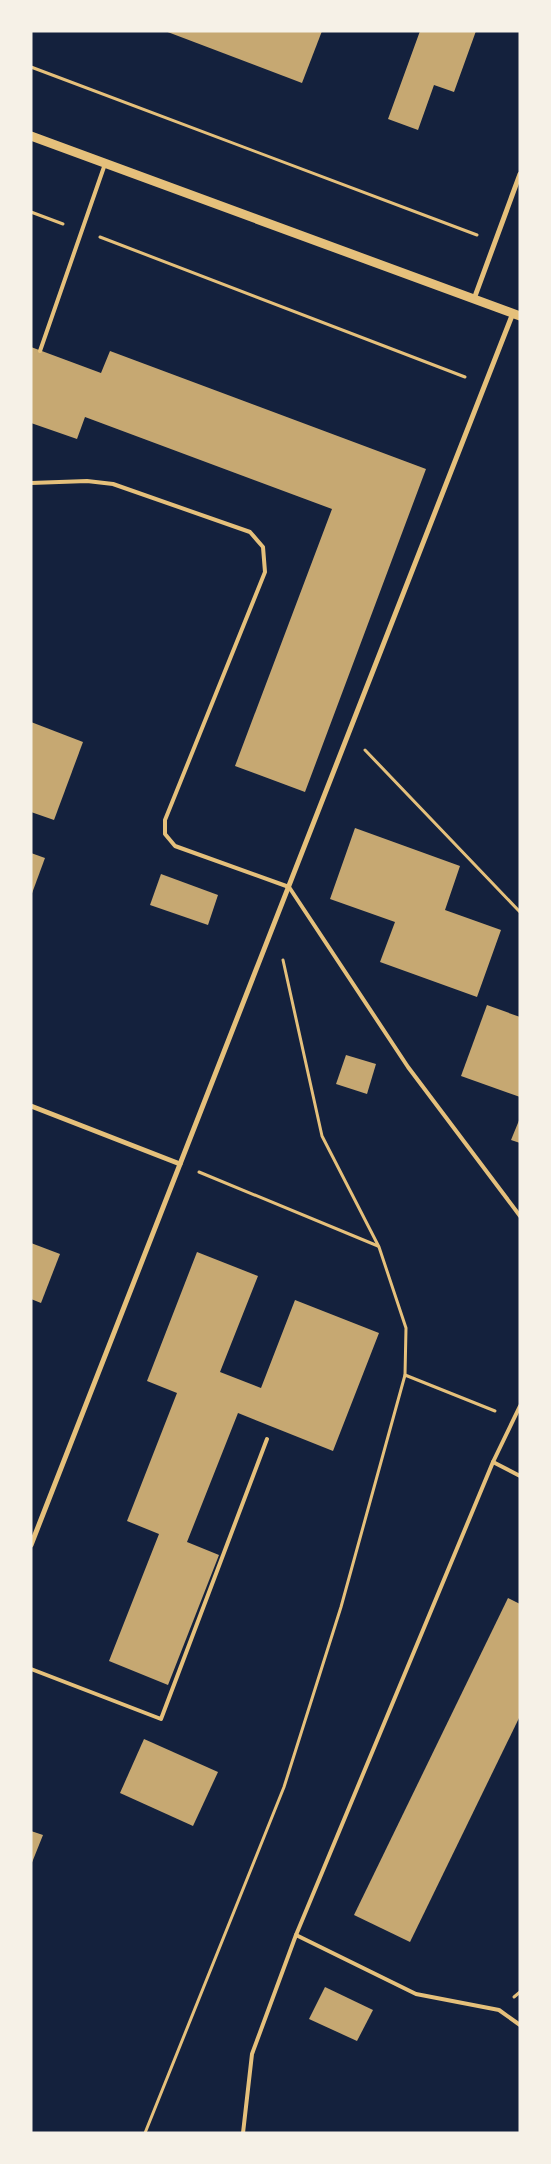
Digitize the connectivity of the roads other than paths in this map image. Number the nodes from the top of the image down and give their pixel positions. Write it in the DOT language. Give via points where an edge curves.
graph roads {
  1 [pos="31,136"];
  2 [pos="105,163"];
  3 [pos="520,174"];
  4 [pos="474,299"];
  5 [pos="516,315"];
  6 [pos="40,351"];
  7 [pos="31,483"];
  8 [pos="288,887"];
  9 [pos="31,1106"];
  10 [pos="180,1164"];
  11 [pos="520,1216"];
  12 [pos="520,1406"];
  13 [pos="267,1438"];
  14 [pos="493,1462"];
  15 [pos="520,1476"];
  16 [pos="31,1545"];
  17 [pos="31,1669"];
  18 [pos="296,1935"];
  19 [pos="520,2025"];
  20 [pos="243,2133"];
  1 -- 2 [label="street"];
  2 -- 4 [label="street"];
  2 -- 6 [label="lane"];
  3 -- 4 [label="street"];
  4 -- 5 [label="street"];
  5 -- 8 [label="street" via="485,384"];
  7 -- 8 [label="lane" via="87,481 113,484 250,532 263,547 265,572 164,820 164,834 175,846"];
  8 -- 10 [label="street"];
  8 -- 11 [label="lane" via="408,1067"];
  9 -- 10 [label="street"];
  10 -- 16 [label="street"];
  12 -- 14 [label="lane"];
  13 -- 17 [label="lane" via="160,1719"];
  14 -- 15 [label="lane"];
  14 -- 18 [label="lane"];
  18 -- 19 [label="lane" via="416,1994 499,2010"];
  18 -- 20 [label="lane" via="252,2054"];
}
